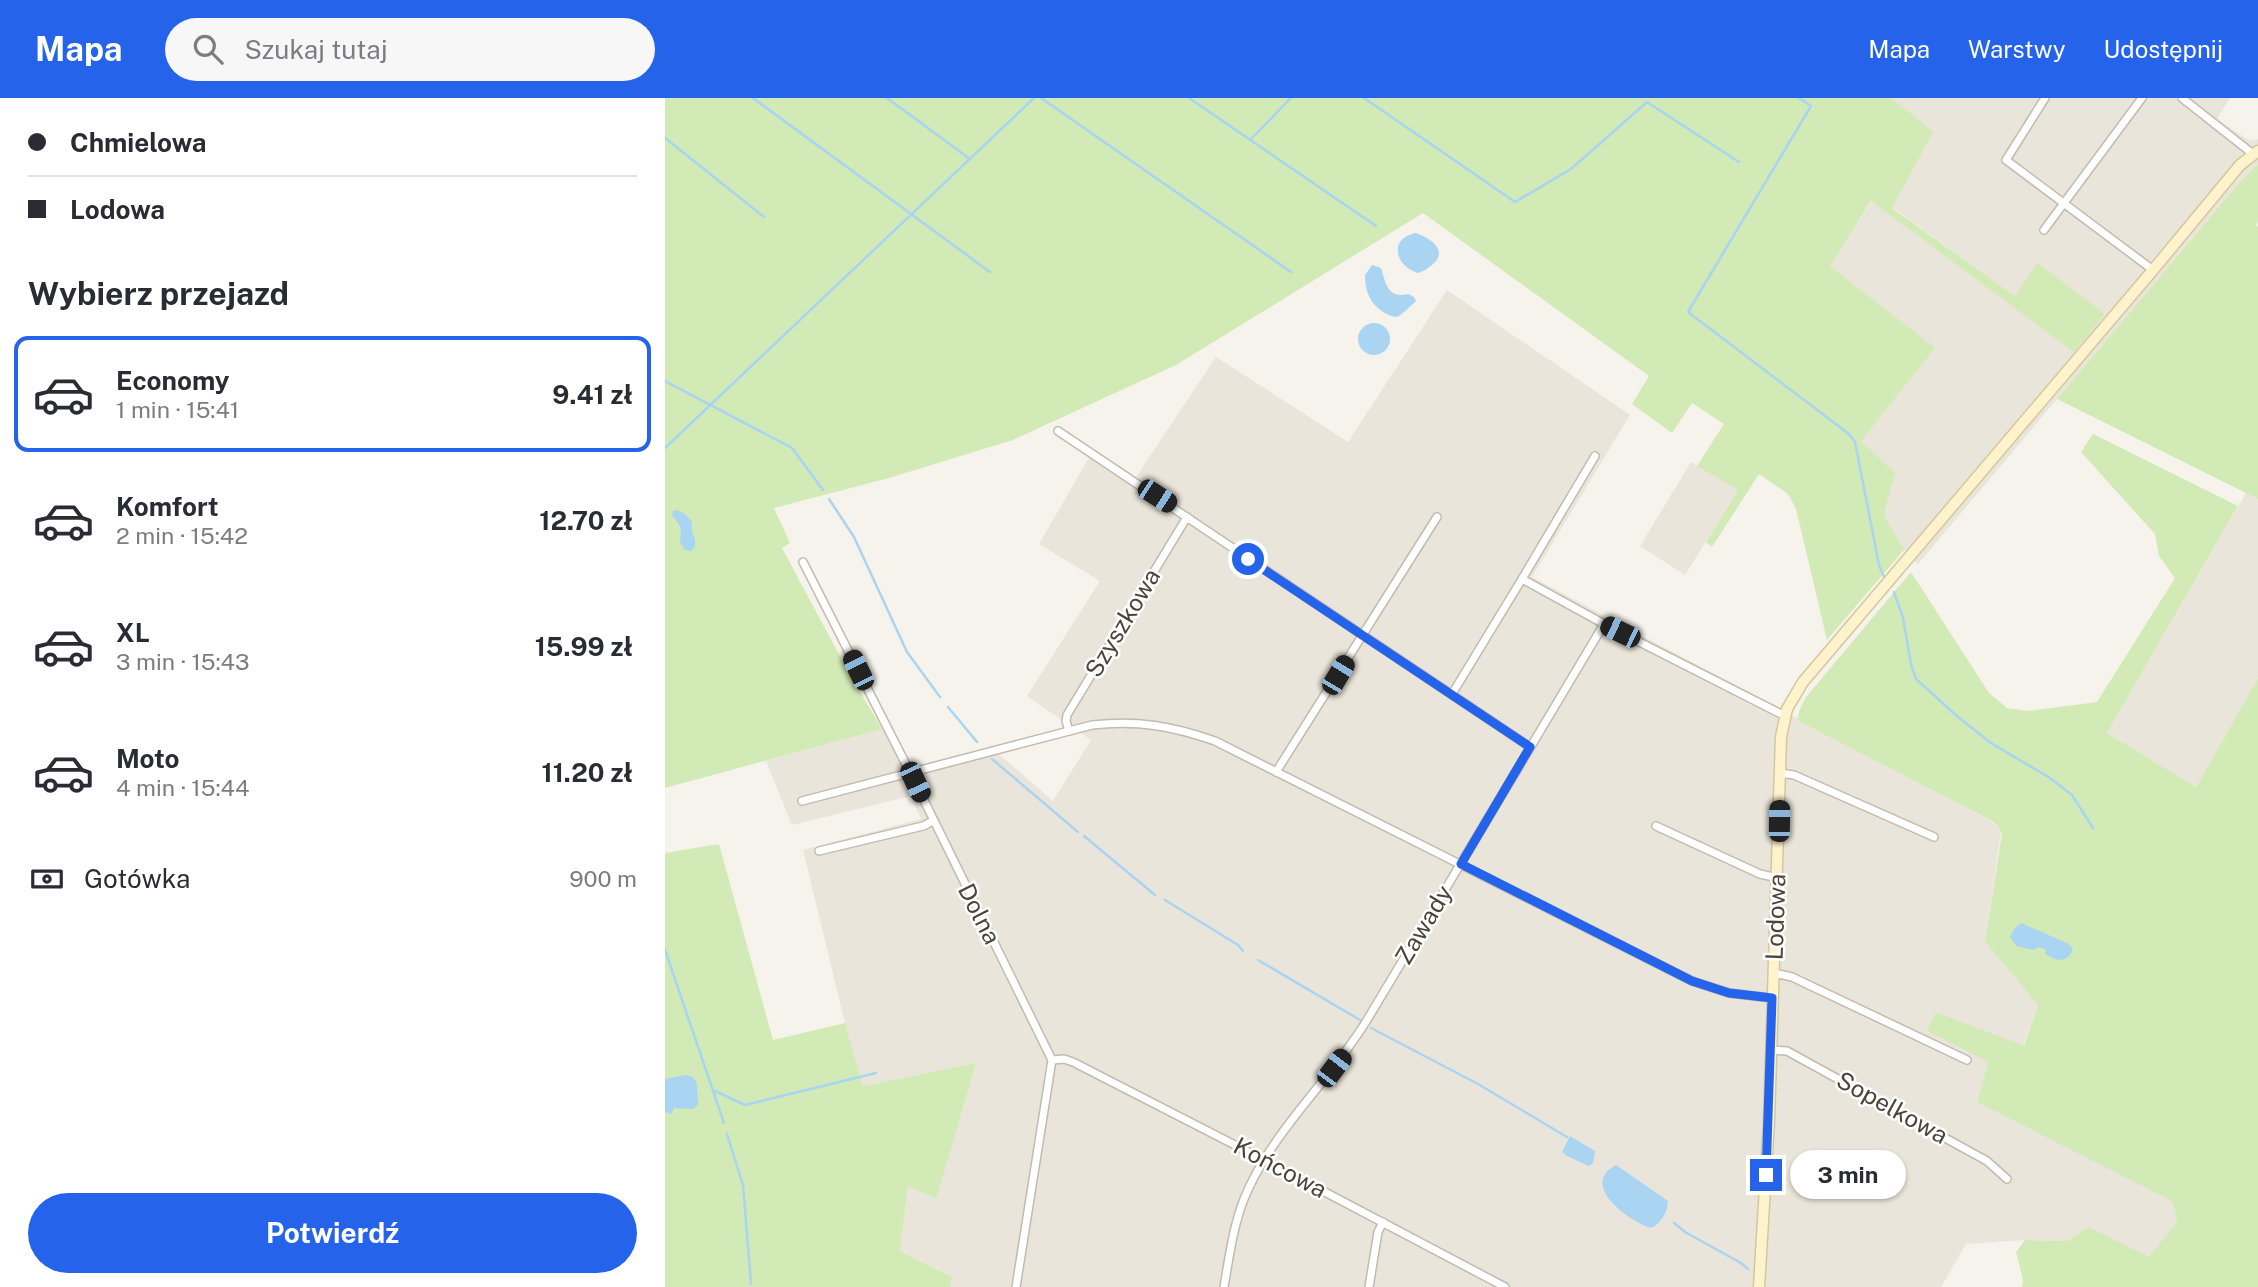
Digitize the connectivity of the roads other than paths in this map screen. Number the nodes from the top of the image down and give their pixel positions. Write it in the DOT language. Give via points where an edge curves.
graph roads {
  1 [pos="2045,98"];
  2 [pos="2143,98"];
  3 [pos="2184,98"];
  4 [pos="2256,152"];
  5 [pos="2064,204"];
  6 [pos="2044,230"];
  7 [pos="2153,270"];
  8 [pos="1058,431"];
  9 [pos="1595,456"];
  10 [pos="1188,517"];
  11 [pos="1437,517"];
  12 [pos="803,562"];
  13 [pos="1522,579"];
  14 [pos="1604,624"];
  15 [pos="1363,634"];
  16 [pos="1452,694"];
  17 [pos="1785,716"];
  18 [pos="1069,731"];
  19 [pos="1530,747"];
  20 [pos="1276,772"];
  21 [pos="910,773"];
  22 [pos="1780,773"];
  23 [pos="801,801"];
  24 [pos="933,821"];
  25 [pos="1656,826"];
  26 [pos="1934,837"];
  27 [pos="819,851"];
  28 [pos="1461,864"];
  29 [pos="1778,878"];
  30 [pos="1774,973"];
  31 [pos="1772,998"];
  32 [pos="1771,1050"];
  33 [pos="1052,1059"];
  34 [pos="1967,1060"];
  35 [pos="1265,1160"];
  36 [pos="2007,1179"];
  37 [pos="1383,1222"];
  38 [pos="1016,1287"];
  39 [pos="1224,1287"];
  40 [pos="1369,1287"];
  41 [pos="1505,1287"];
  42 [pos="1759,1287"];
  1 -- 5 [label="street" via="2006,160"];
  2 -- 5 [label="street"];
  3 -- 4 [label="street"];
  4 -- 7 [label="street" via="2240,165"];
  5 -- 6 [label="street"];
  5 -- 7 [label="street"];
  7 -- 17 [label="street" via="1804,682"];
  8 -- 10 [label="street"];
  9 -- 13 [label="street"];
  10 -- 15 [label="street"];
  10 -- 18 [label="street, Szyszkowa" via="1067,715"];
  11 -- 15 [label="street"];
  12 -- 21 [label="street, Dolna"];
  13 -- 14 [label="street"];
  13 -- 16 [label="street"];
  14 -- 17 [label="street"];
  14 -- 19 [label="street, Zawady"];
  15 -- 16 [label="street"];
  15 -- 20 [label="street"];
  16 -- 19 [label="street"];
  17 -- 22 [label="street, Lodowa"];
  18 -- 20 [label="street" via="1112,723 1165,726 1216,741"];
  18 -- 21 [label="street"];
  19 -- 28 [label="street, Zawady"];
  20 -- 28 [label="street"];
  21 -- 23 [label="street"];
  21 -- 24 [label="street, Dolna"];
  22 -- 26 [label="street" via="1794,775"];
  22 -- 29 [label="street, Lodowa"];
  24 -- 27 [label="street"];
  24 -- 33 [label="street, Dolna"];
  25 -- 29 [label="street"];
  28 -- 31 [label="street" via="1692,981 1729,993"];
  28 -- 35 [label="street, Zawady" via="1355,1039"];
  29 -- 30 [label="street, Lodowa"];
  30 -- 31 [label="street, Lodowa"];
  30 -- 34 [label="street" via="1792,977"];
  31 -- 32 [label="street, Lodowa"];
  32 -- 36 [label="street, Sopelkowa" via="1787,1051 1987,1161"];
  32 -- 42 [label="street, Lodowa"];
  33 -- 35 [label="street, Końcowa" via="1073,1062"];
  33 -- 38 [label="street"];
  35 -- 37 [label="street, Końcowa"];
  35 -- 39 [label="street, Zawady" via="1239,1213"];
  37 -- 40 [label="street"];
  37 -- 41 [label="street, Końcowa"];
}
